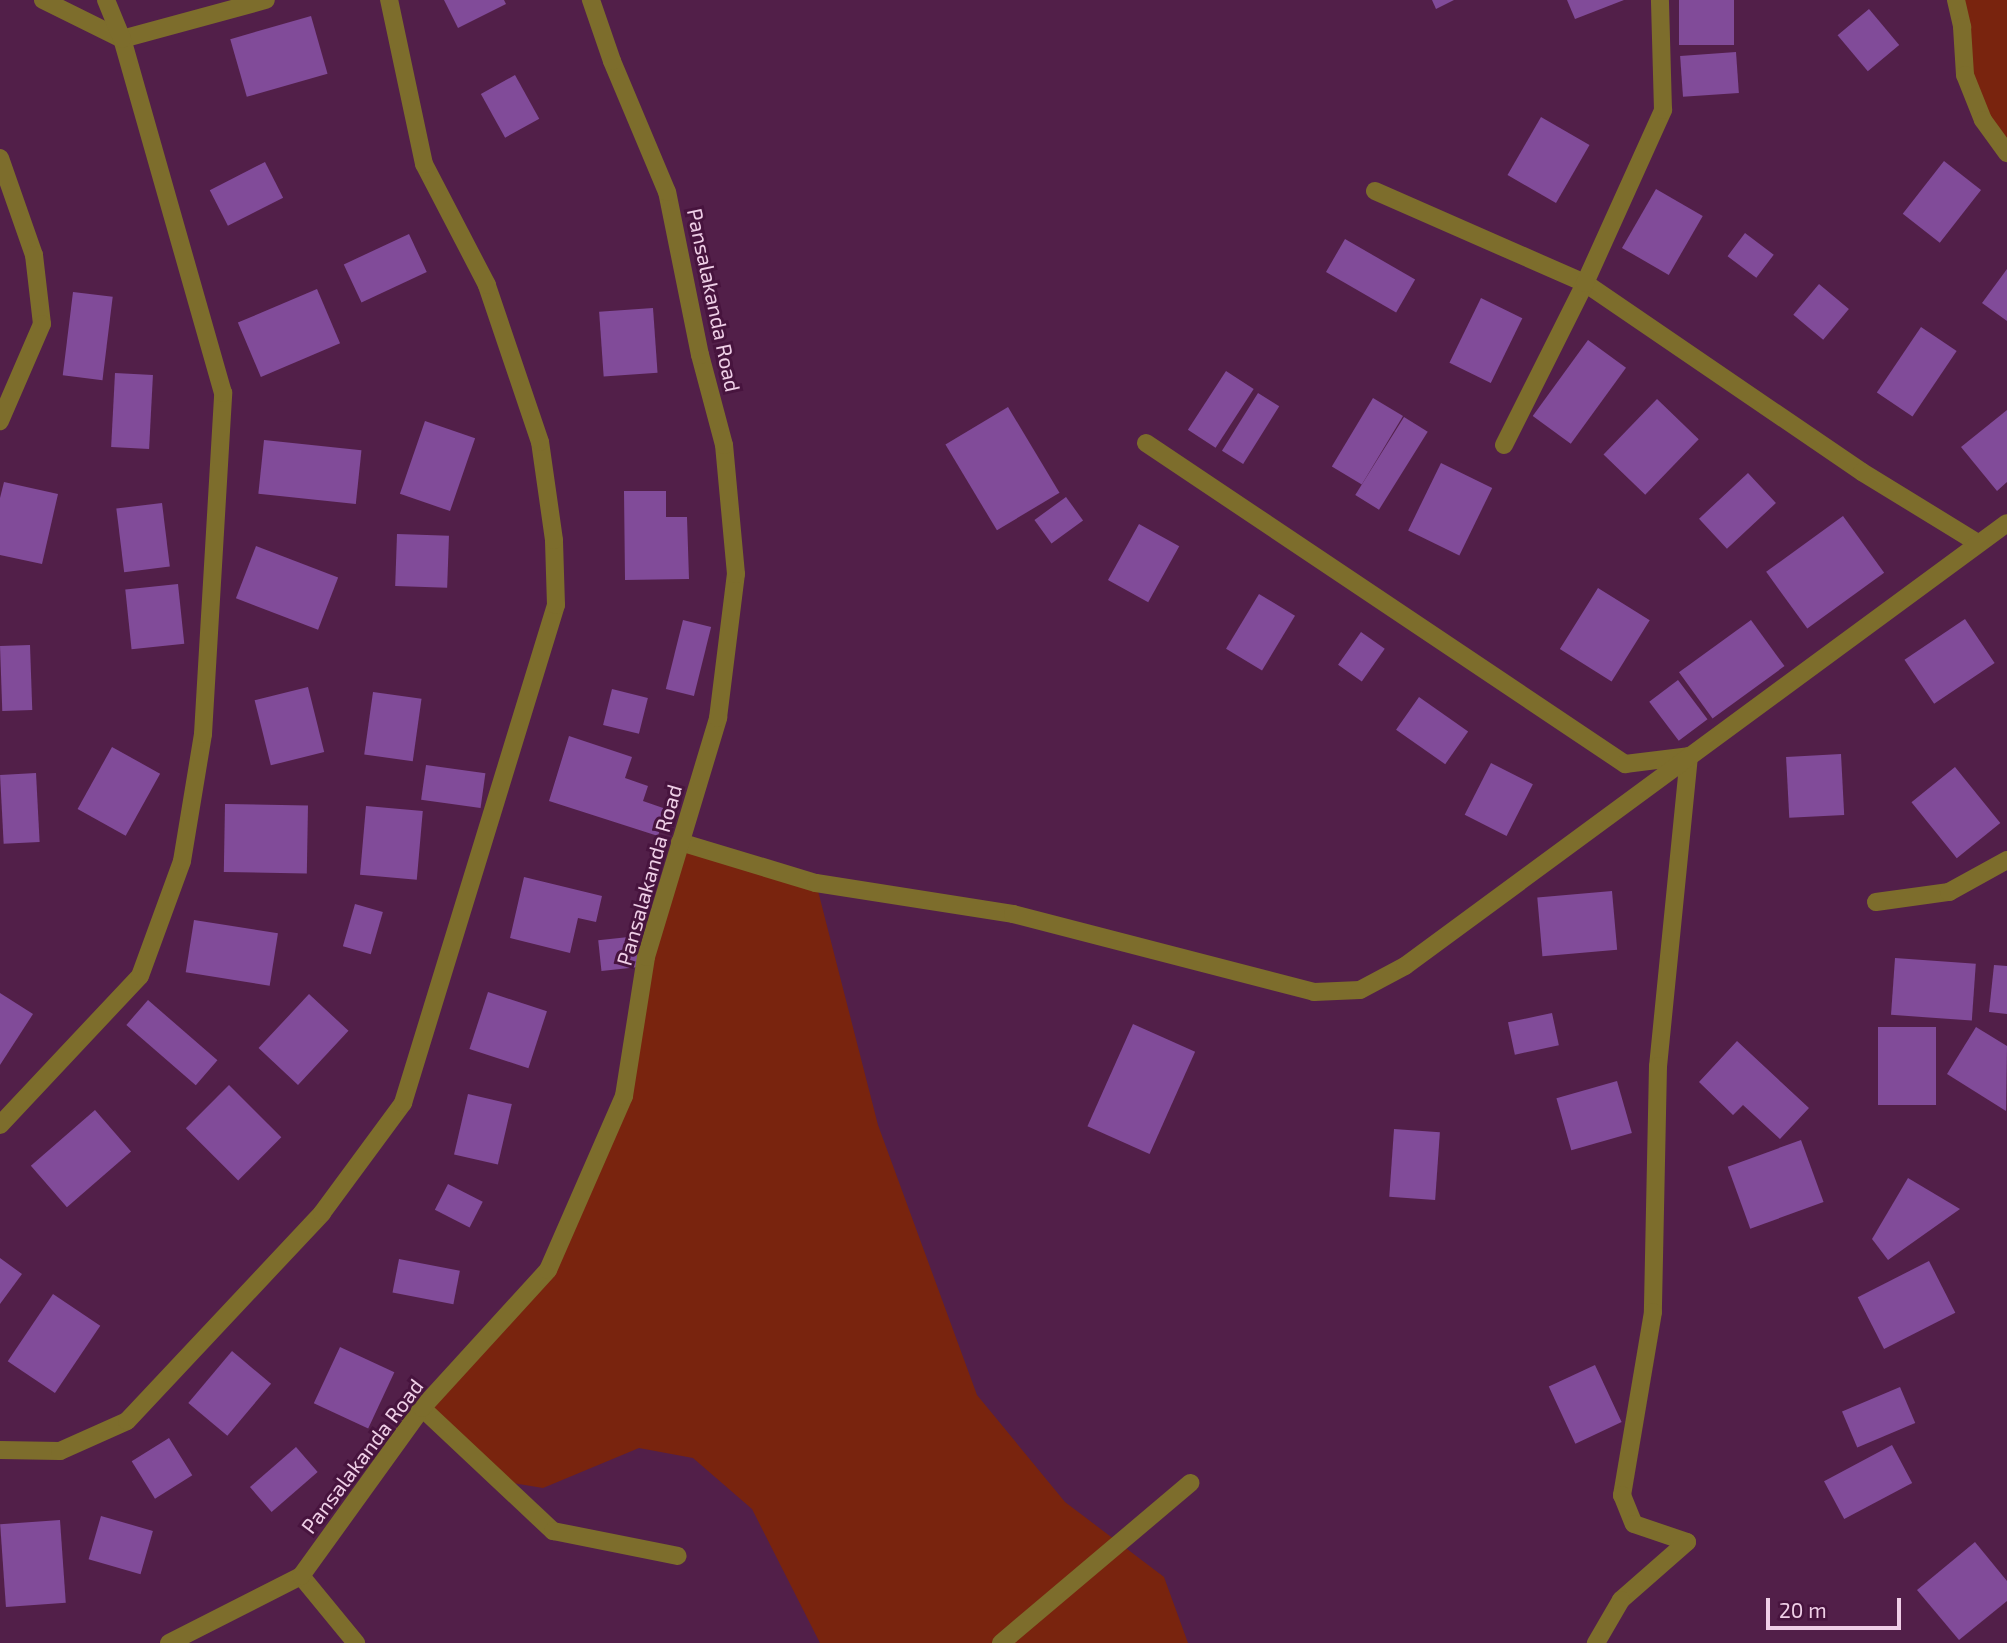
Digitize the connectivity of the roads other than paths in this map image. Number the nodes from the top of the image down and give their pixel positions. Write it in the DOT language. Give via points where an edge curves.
graph roads {
  1 [pos="43,0"];
  2 [pos="106,0"];
  3 [pos="266,0"];
  4 [pos="389,0"];
  5 [pos="591,0"];
  6 [pos="1660,0"];
  7 [pos="1956,0"];
  8 [pos="122,40"];
  9 [pos="2007,153"];
  10 [pos="0,158"];
  11 [pos="1375,191"];
  12 [pos="1585,283"];
  13 [pos="0,421"];
  14 [pos="1146,443"];
  15 [pos="1504,445"];
  16 [pos="2007,523"];
  17 [pos="1978,543"];
  18 [pos="1689,756"];
  19 [pos="680,842"];
  20 [pos="2007,860"];
  21 [pos="1876,902"];
  22 [pos="0,1125"];
  23 [pos="422,1408"];
  24 [pos="0,1450"];
  25 [pos="1190,1483"];
  26 [pos="678,1556"];
  27 [pos="301,1576"];
  28 [pos="169,1643"];
  29 [pos="356,1643"];
  30 [pos="1001,1643"];
  31 [pos="1596,1643"];
  1 -- 8 [label="street"];
  2 -- 8 [label="street"];
  3 -- 8 [label="street"];
  4 -- 24 [label="street" via="424,164 486,285 540,442 554,540 556,605 403,1103 322,1213 127,1421 60,1451"];
  5 -- 19 [label="street, Pansalakanda Road" via="667,192 700,355 724,445 736,574 718,718"];
  6 -- 12 [label="street" via="1663,110"];
  7 -- 9 [label="street" via="1965,75 1983,120"];
  8 -- 22 [label="street" via="223,393 203,733 182,861 140,976"];
  10 -- 13 [label="street" via="34,255 42,324"];
  11 -- 12 [label="street"];
  12 -- 15 [label="street"];
  12 -- 17 [label="street" via="1862,472"];
  14 -- 18 [label="street" via="1625,764"];
  16 -- 17 [label="street"];
  17 -- 18 [label="street"];
  18 -- 19 [label="street" via="1405,966 1360,990 1314,992 1013,914 816,883"];
  18 -- 31 [label="street" via="1658,1066 1653,1311 1622,1495 1634,1524 1687,1542 1620,1600"];
  19 -- 23 [label="street, Pansalakanda Road" via="646,957 624,1096 576,1209 548,1270"];
  20 -- 21 [label="street" via="1949,892"];
  23 -- 26 [label="street" via="553,1531"];
  23 -- 27 [label="street, Pansalakanda Road"];
  25 -- 30 [label="street"];
  27 -- 28 [label="street, Pansalakanda Road"];
  27 -- 29 [label="street"];
}
